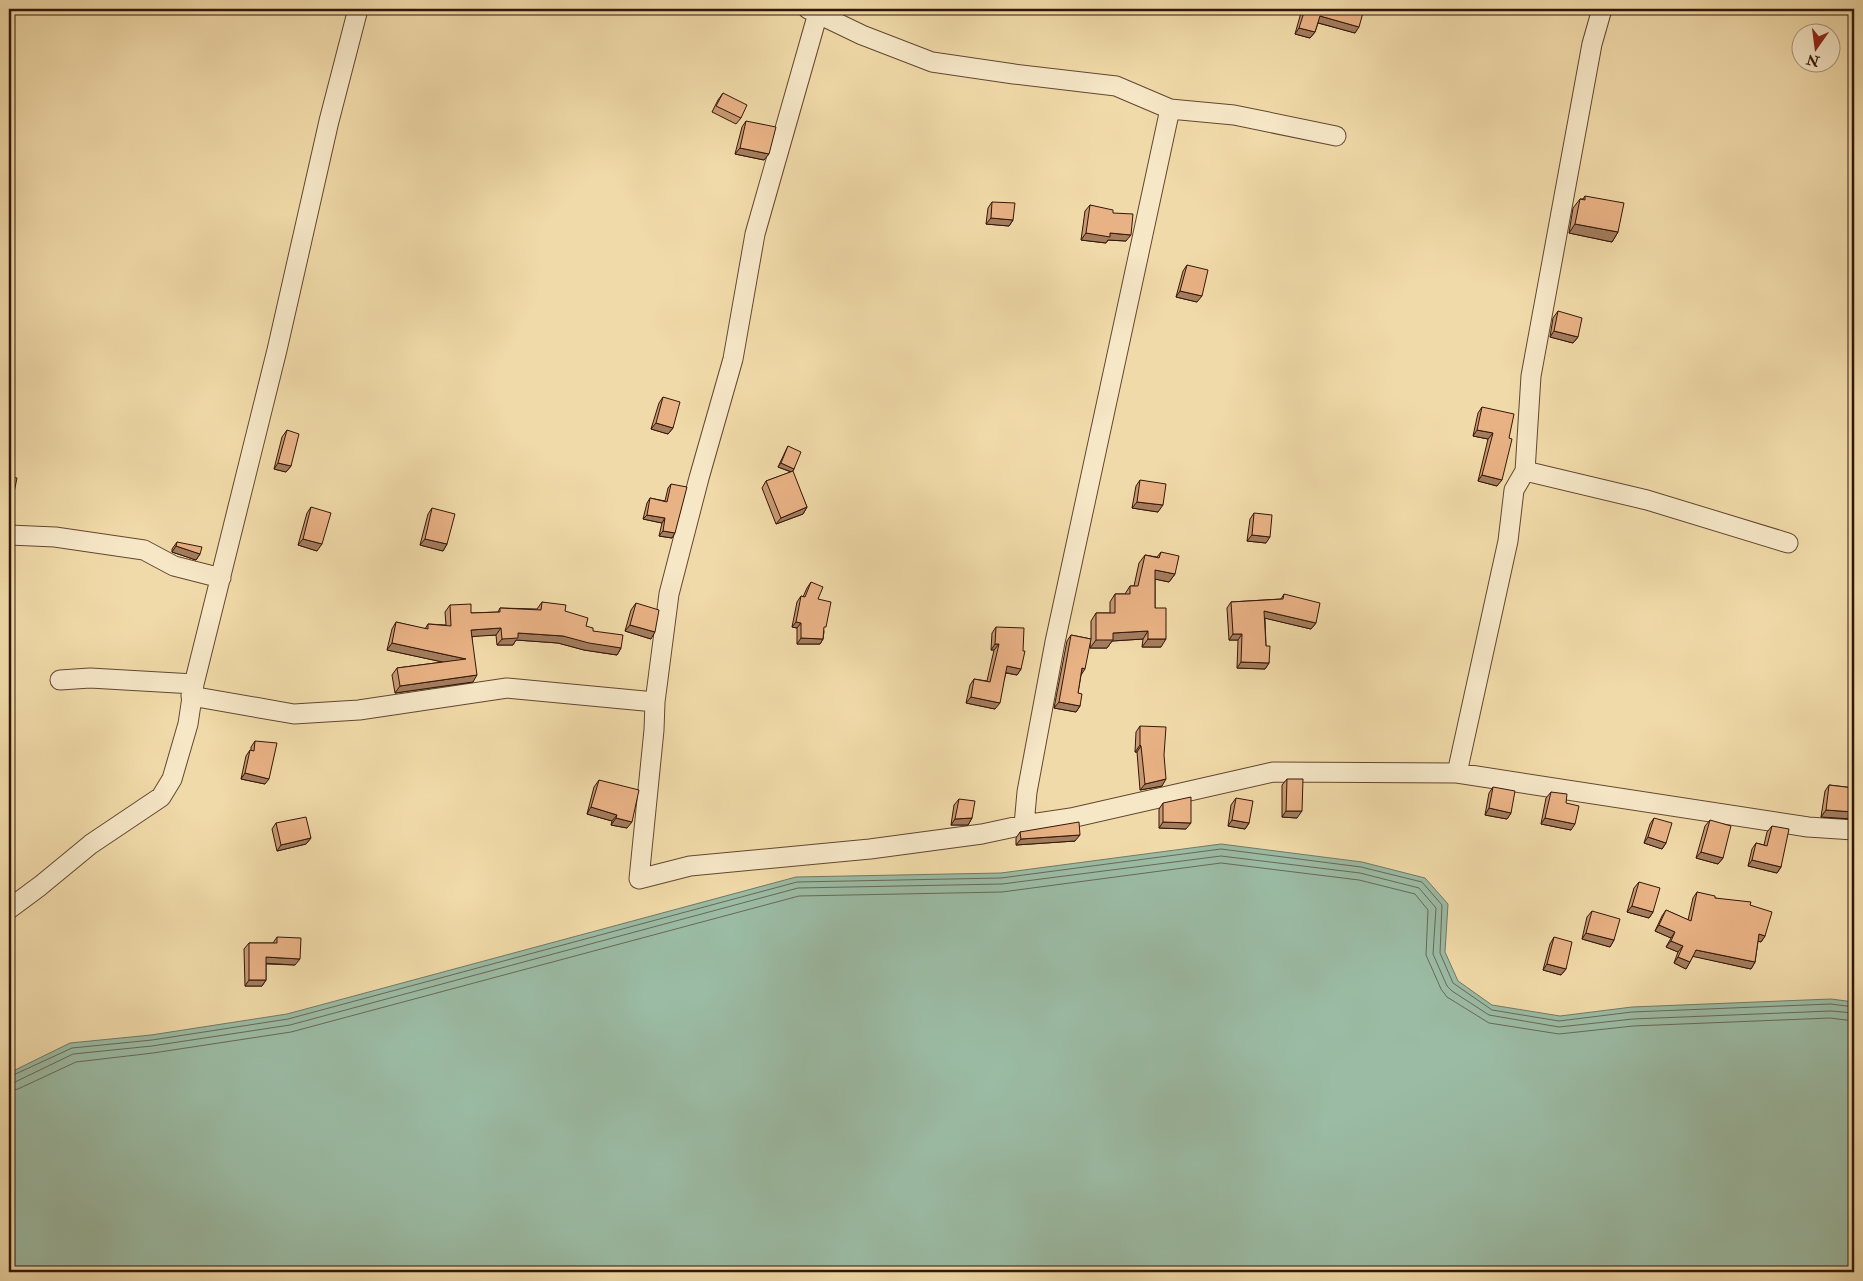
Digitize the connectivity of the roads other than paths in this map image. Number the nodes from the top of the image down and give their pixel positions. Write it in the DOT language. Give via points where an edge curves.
graph roads {
  1 [pos="358,9"];
  2 [pos="1602,9"];
  3 [pos="813,11"];
  4 [pos="1170,109"];
  5 [pos="1336,136"];
  6 [pos="1525,471"];
  7 [pos="9,535"];
  8 [pos="1788,543"];
  9 [pos="221,578"];
  10 [pos="60,680"];
  11 [pos="193,690"];
  12 [pos="655,702"];
  13 [pos="1457,773"];
  14 [pos="1024,825"];
  15 [pos="1854,830"];
  16 [pos="9,908"];
  1 -- 9 [label="street"];
  2 -- 6 [label="street" via="1590,54 1531,376"];
  3 -- 4 [label="street" via="862,35 932,62 1116,86"];
  3 -- 12 [label="street" via="755,234 733,359 669,594"];
  4 -- 5 [label="street" via="1234,115"];
  4 -- 14 [label="street" via="1055,642 1026,792"];
  6 -- 8 [label="street" via="1647,500"];
  6 -- 13 [label="street" via="1514,490 1508,541"];
  7 -- 9 [label="street" via="55,537 144,550 174,566"];
  9 -- 11 [label="street"];
  10 -- 11 [label="street" via="90,678"];
  11 -- 12 [label="street" via="294,714 359,710 507,688"];
  11 -- 16 [label="street" via="188,724 172,779 161,797 91,844"];
  12 -- 14 [label="street" via="639,879 690,866 870,849"];
  13 -- 14 [label="street" via="1273,772 1072,818"];
  13 -- 15 [label="street" via="1808,827"];
}
